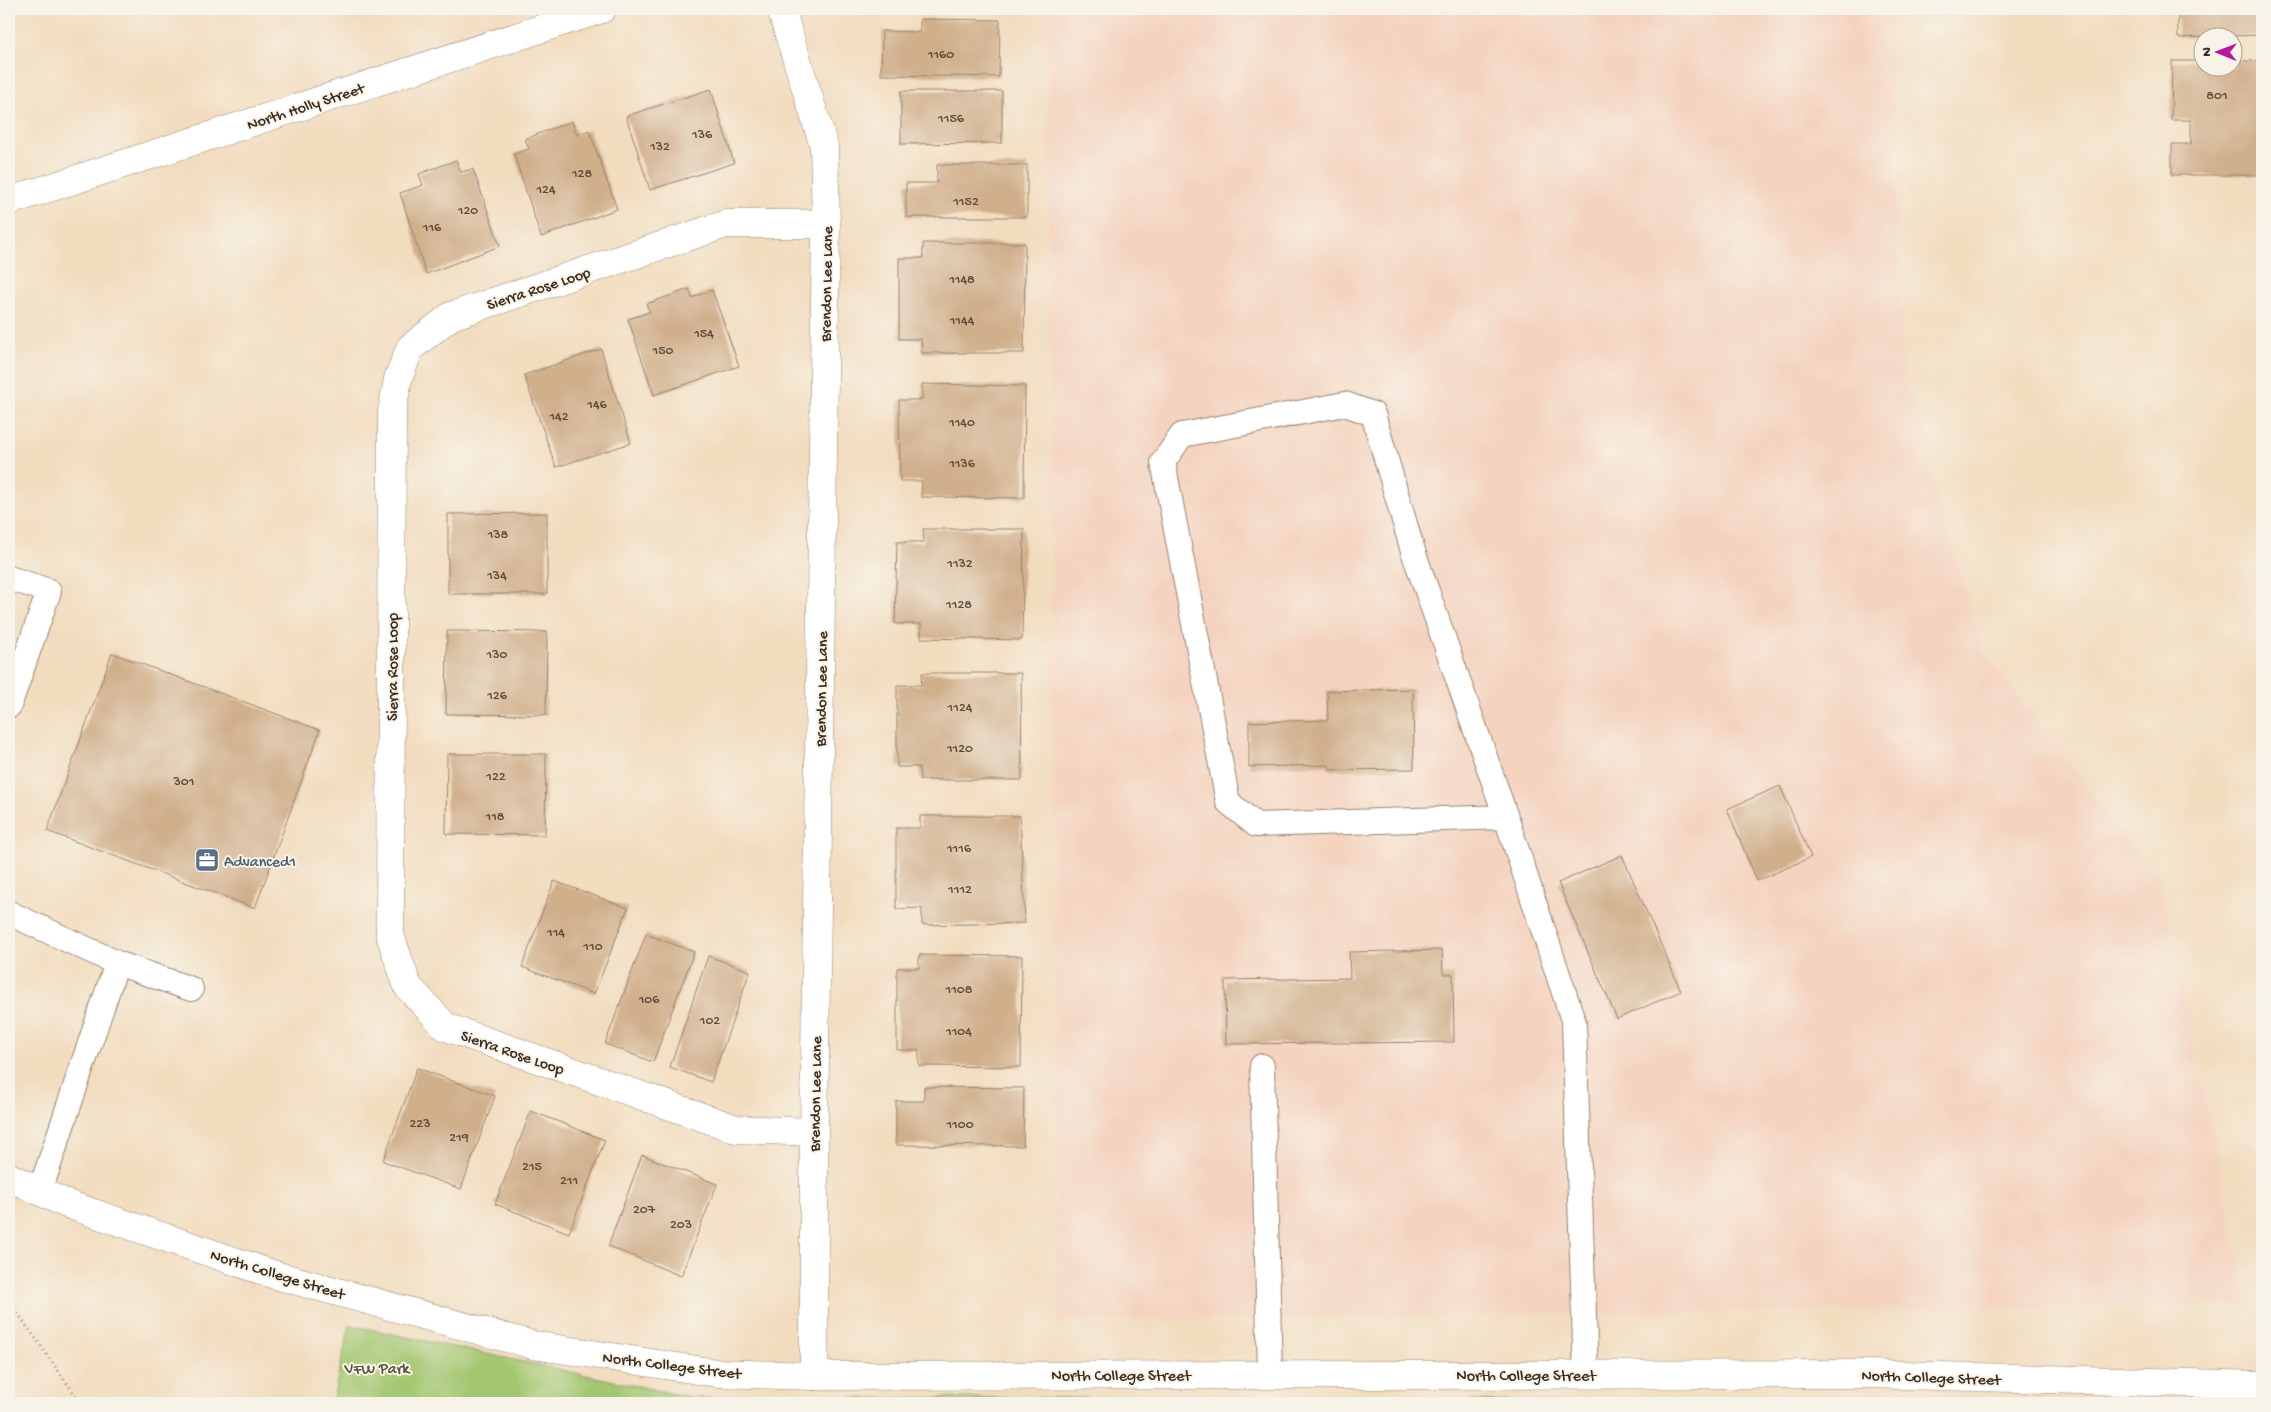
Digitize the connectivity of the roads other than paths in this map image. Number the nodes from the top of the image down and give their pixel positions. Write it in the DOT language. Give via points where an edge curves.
graph roads {
  1 [pos="602,9"];
  2 [pos="781,9"];
  3 [pos="9,202"];
  4 [pos="826,224"];
  5 [pos="9,578"];
  6 [pos="9,706"];
  7 [pos="1506,817"];
  8 [pos="9,913"];
  9 [pos="118,963"];
  10 [pos="192,989"];
  11 [pos="1262,1066"];
  12 [pos="814,1132"];
  13 [pos="9,1177"];
  14 [pos="40,1191"];
  15 [pos="1270,1374"];
  16 [pos="1586,1374"];
  17 [pos="814,1376"];
  18 [pos="2262,1386"];
  1 -- 3 [label="street, North Holly Street"];
  2 -- 4 [label="street, Brendon Lee Lane" via="824,146"];
  4 -- 12 [label="street, Brendon Lee Lane"];
  4 -- 12 [label="street, Sierra Rose Loop" via="726,224 451,316 410,348 398,379 392,411 390,936 408,987 446,1028 736,1130"];
  5 -- 6 [label="lane" via="49,592"];
  7 -- 7 [label="lane" via="1412,548 1373,414 1345,404 1182,435 1163,462 1228,802 1256,825"];
  7 -- 16 [label="lane" via="1574,1023"];
  8 -- 9 [label="lane"];
  9 -- 10 [label="lane"];
  9 -- 14 [label="lane"];
  11 -- 15 [label="lane"];
  12 -- 17 [label="street, Brendon Lee Lane"];
  13 -- 14 [label="street, North College Street"];
  14 -- 17 [label="street, North College Street" via="67,1204 275,1274 533,1345 717,1373"];
  15 -- 16 [label="street, North College Street"];
  15 -- 17 [label="street, North College Street"];
  16 -- 18 [label="street, North College Street" via="1864,1374"];
}
